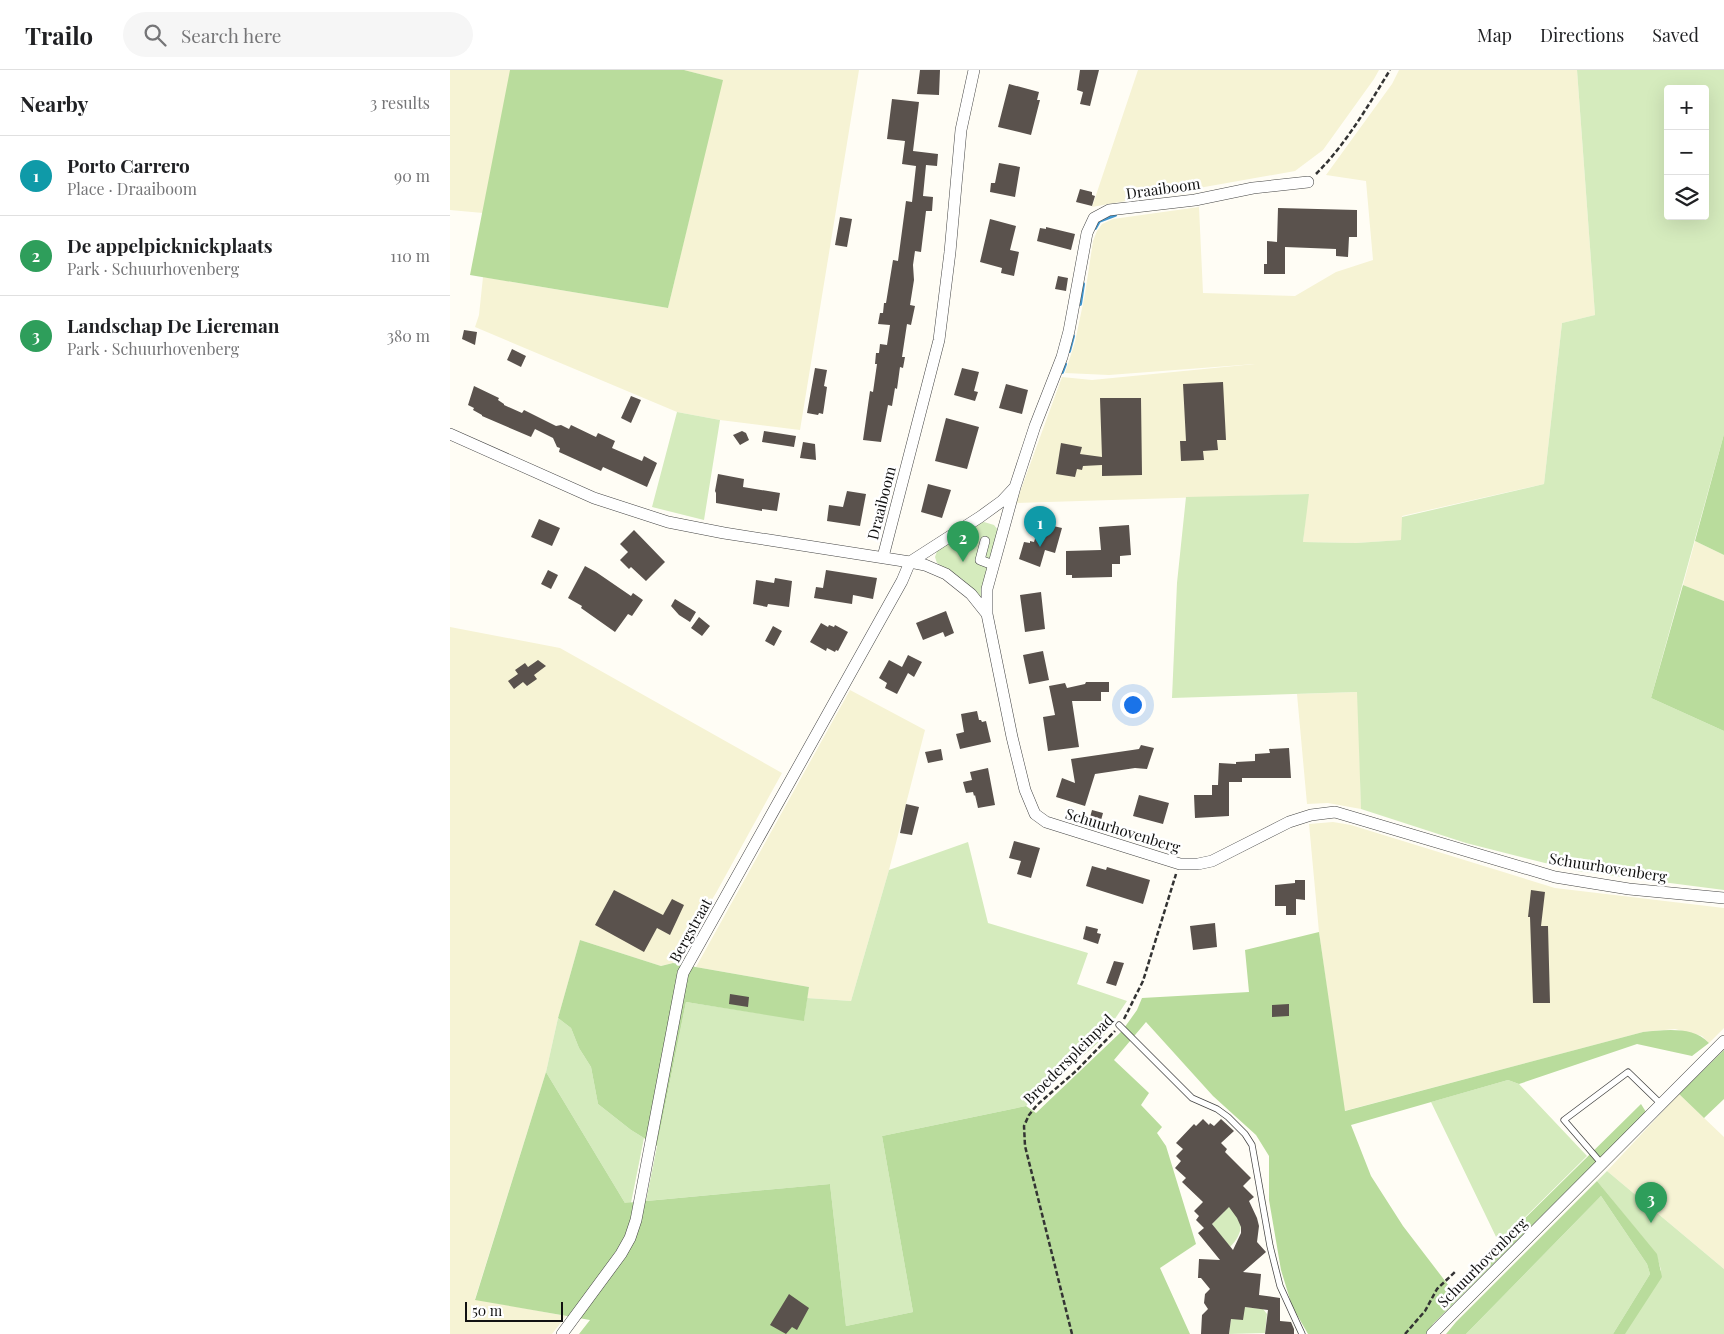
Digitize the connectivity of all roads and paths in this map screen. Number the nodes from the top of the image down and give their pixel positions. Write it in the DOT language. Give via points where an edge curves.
graph roads {
  1 [pos="974,70"];
  2 [pos="1390,70"];
  3 [pos="1308,182"];
  4 [pos="450,434"];
  5 [pos="1015,487"];
  6 [pos="985,541"];
  7 [pos="883,557"];
  8 [pos="910,562"];
  9 [pos="993,565"];
  10 [pos="987,614"];
  11 [pos="1180,864"];
  12 [pos="1724,898"];
  13 [pos="1119,1025"];
  14 [pos="1724,1041"];
  15 [pos="1661,1104"];
  16 [pos="1602,1164"];
  17 [pos="1456,1271"];
  18 [pos="562,1334"];
  19 [pos="1072,1334"];
  20 [pos="1302,1334"];
  21 [pos="1406,1334"];
  22 [pos="1432,1334"];
  1 -- 7 [label="street, Draaiboom" via="961,130 939,340"];
  2 -- 3 [label="path" via="1332,158"];
  3 -- 5 [label="street, Draaiboom" via="1109,210 1094,218 1087,233 1062,357"];
  4 -- 7 [label="street, Draaiboom" via="594,498 668,522"];
  5 -- 8 [label="street, Draaiboom" via="980,517"];
  5 -- 9 [label="street, Draaiboom"];
  6 -- 9 [label="street" via="980,560"];
  7 -- 8 [label="street, Schuurhovenberg"];
  8 -- 10 [label="street, Schuurhovenberg" via="936,569 953,579"];
  8 -- 18 [label="street, Bergstraat" via="683,974 630,1238"];
  9 -- 10 [label="street, Draaiboom" via="987,589"];
  10 -- 11 [label="street, Schuurhovenberg" via="1012,737 1025,790 1035,814 1046,822"];
  11 -- 12 [label="street, Schuurhovenberg" via="1212,861 1289,822 1311,814 1335,812 1555,877 1629,889"];
  11 -- 13 [label="path, Broederspleinpad" via="1143,981"];
  13 -- 19 [label="path, Broederspleinpad" via="1108,1040 1038,1105 1024,1126 1025,1146"];
  13 -- 20 [label="lane" via="1192,1098 1217,1108 1252,1145 1280,1286"];
  14 -- 15 [label="street, Schuurhovenberg"];
  15 -- 16 [label="street, Schuurhovenberg"];
  15 -- 16 [label="lane" via="1628,1072 1564,1120"];
  16 -- 22 [label="street, Schuurhovenberg"];
  17 -- 21 [label="path" via="1437,1288 1425,1311"];
}
